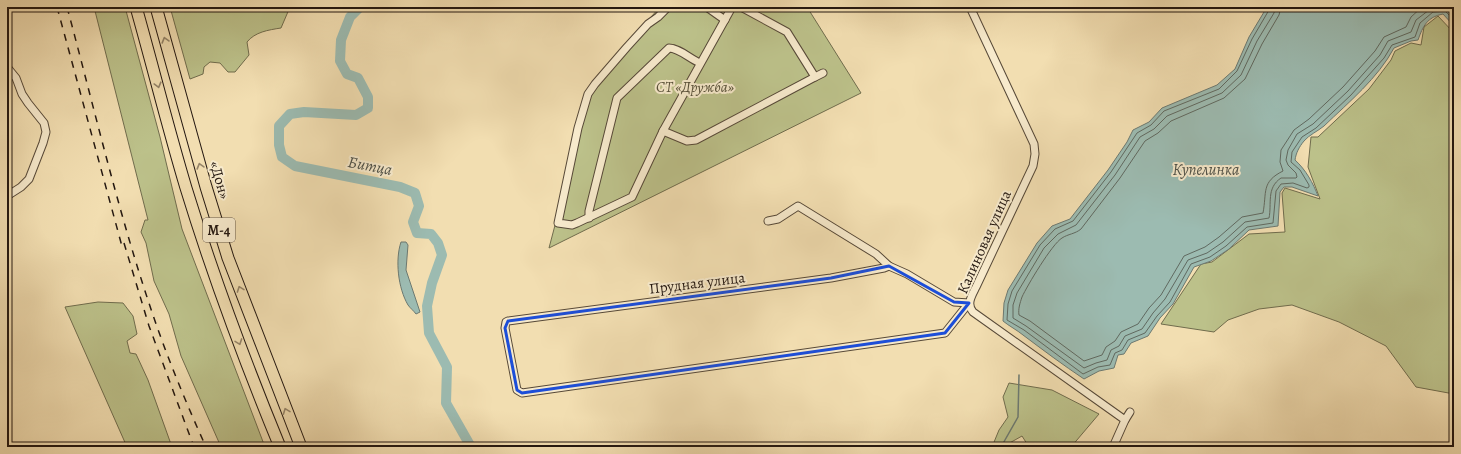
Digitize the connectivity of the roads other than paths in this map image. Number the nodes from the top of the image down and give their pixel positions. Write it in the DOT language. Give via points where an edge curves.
graph roads {
  1 [pos="136,7"];
  2 [pos="156,7"];
  3 [pos="668,7"];
  4 [pos="732,7"];
  5 [pos="741,7"];
  6 [pos="970,7"];
  7 [pos="708,8"];
  8 [pos="725,20"];
  9 [pos="700,63"];
  10 [pos="7,67"];
  11 [pos="823,74"];
  12 [pos="815,78"];
  13 [pos="663,131"];
  14 [pos="7,196"];
  15 [pos="589,218"];
  16 [pos="768,221"];
  17 [pos="889,266"];
  18 [pos="969,303"];
  19 [pos="1130,412"];
  20 [pos="1125,420"];
  21 [pos="280,447"];
  22 [pos="300,447"];
  23 [pos="1113,447"];
  1 -- 21 [label="highway, М-4, one-way" via="201,234 254,384"];
  22 -- 2 [label="highway, «Дон» / М-4, one-way" via="228,258"];
  3 -- 15 [label="street" via="626,47 595,84 585,102 558,223 572,225"];
  4 -- 8 [label="street"];
  5 -- 12 [label="street" via="787,32"];
  6 -- 18 [label="street, Калиновая улица" via="1025,122 1034,144 1035,154 1033,166"];
  7 -- 8 [label="street"];
  8 -- 9 [label="street"];
  9 -- 13 [label="street"];
  9 -- 15 [label="street" via="670,48 617,98"];
  10 -- 14 [label="street" via="16,78 28,103 44,122 46,132 29,179"];
  11 -- 12 [label="street"];
  12 -- 13 [label="street" via="696,140 687,142"];
  13 -- 15 [label="street" via="632,196"];
  16 -- 17 [label="street" via="778,219 798,206 876,254"];
  17 -- 18 [label="street" via="908,274 954,302"];
  17 -- 18 [label="street, Прудная улица" via="831,278 508,321 505,328 517,390 522,393 945,333"];
  18 -- 20 [label="street, Калиновая улица" via="973,312"];
  19 -- 20 [label="street"];
  20 -- 23 [label="street"];
}
